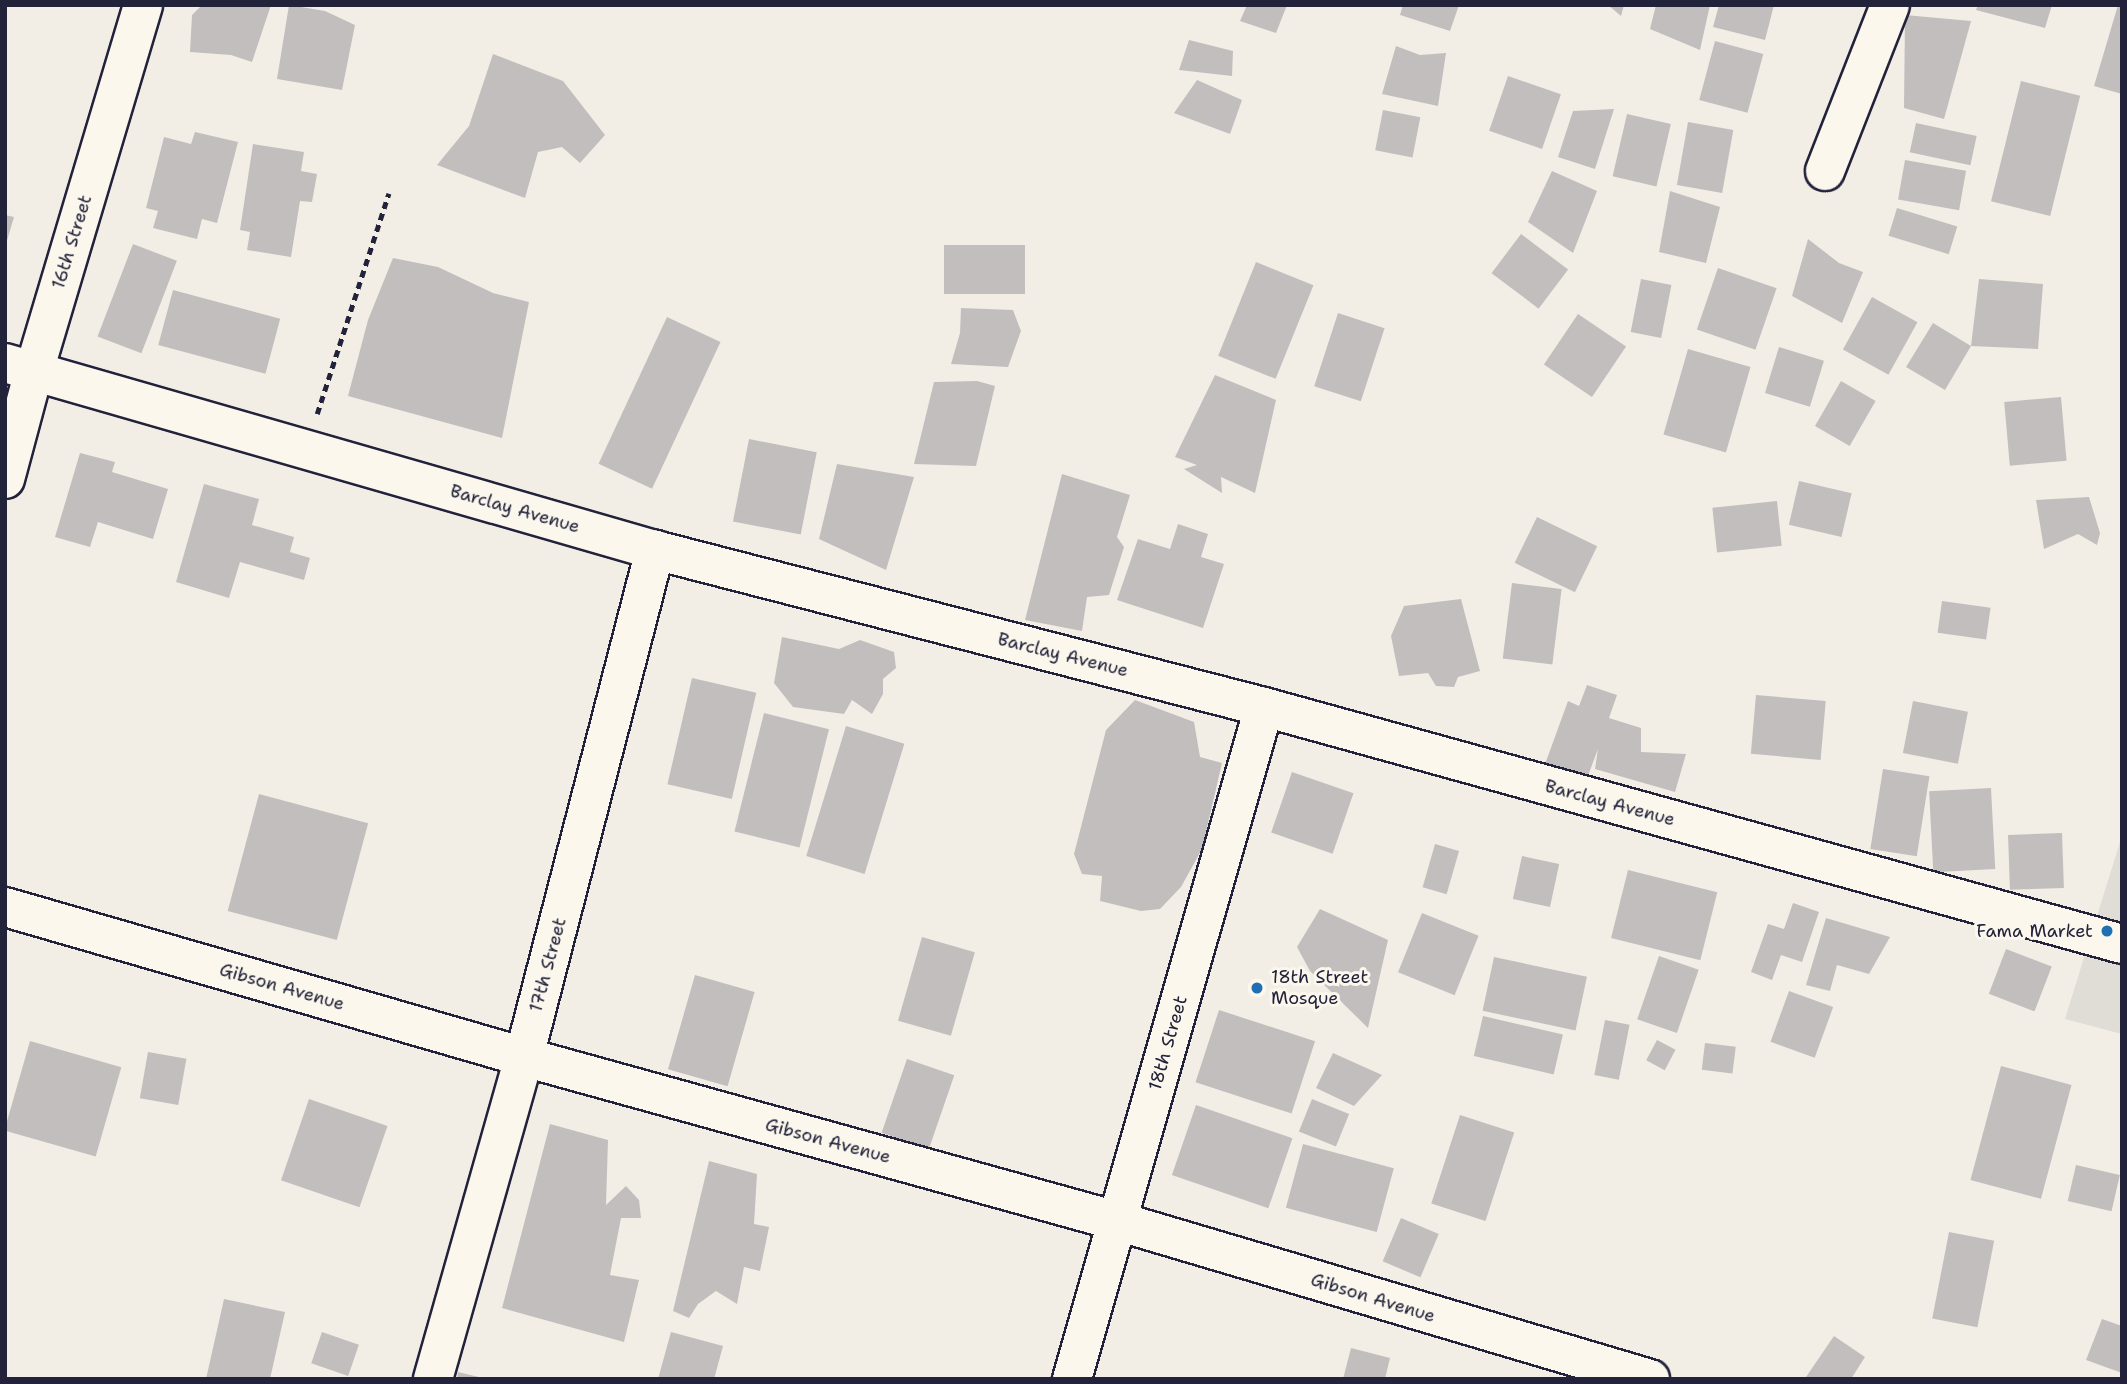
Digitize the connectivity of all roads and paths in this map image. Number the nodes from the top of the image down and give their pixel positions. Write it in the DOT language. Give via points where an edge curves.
graph roads {
  1 [pos="143,5"];
  2 [pos="1890,5"];
  3 [pos="1825,171"];
  4 [pos="389,192"];
  5 [pos="20,367"];
  6 [pos="306,448"];
  7 [pos="5,479"];
  8 [pos="655,550"];
  9 [pos="1264,707"];
  10 [pos="5,906"];
  11 [pos="2122,944"];
  12 [pos="524,1057"];
  13 [pos="1117,1221"];
  14 [pos="433,1379"];
  15 [pos="1072,1379"];
  16 [pos="1650,1379"];
  1 -- 5 [label="street, 16th Street"];
  2 -- 3 [label="street"];
  4 -- 6 [label="path"];
  5 -- 6 [label="street, Barclay Avenue"];
  5 -- 7 [label="street, 16th Street"];
  6 -- 8 [label="street, Barclay Avenue"];
  8 -- 9 [label="street, Barclay Avenue"];
  8 -- 12 [label="street, 17th Street"];
  9 -- 11 [label="street, Barclay Avenue"];
  9 -- 13 [label="street, 18th Street"];
  10 -- 12 [label="street, Gibson Avenue"];
  12 -- 13 [label="street, Gibson Avenue"];
  12 -- 14 [label="street, 17th Street"];
  13 -- 15 [label="street, 18th Street"];
  13 -- 16 [label="street, Gibson Avenue"];
}
